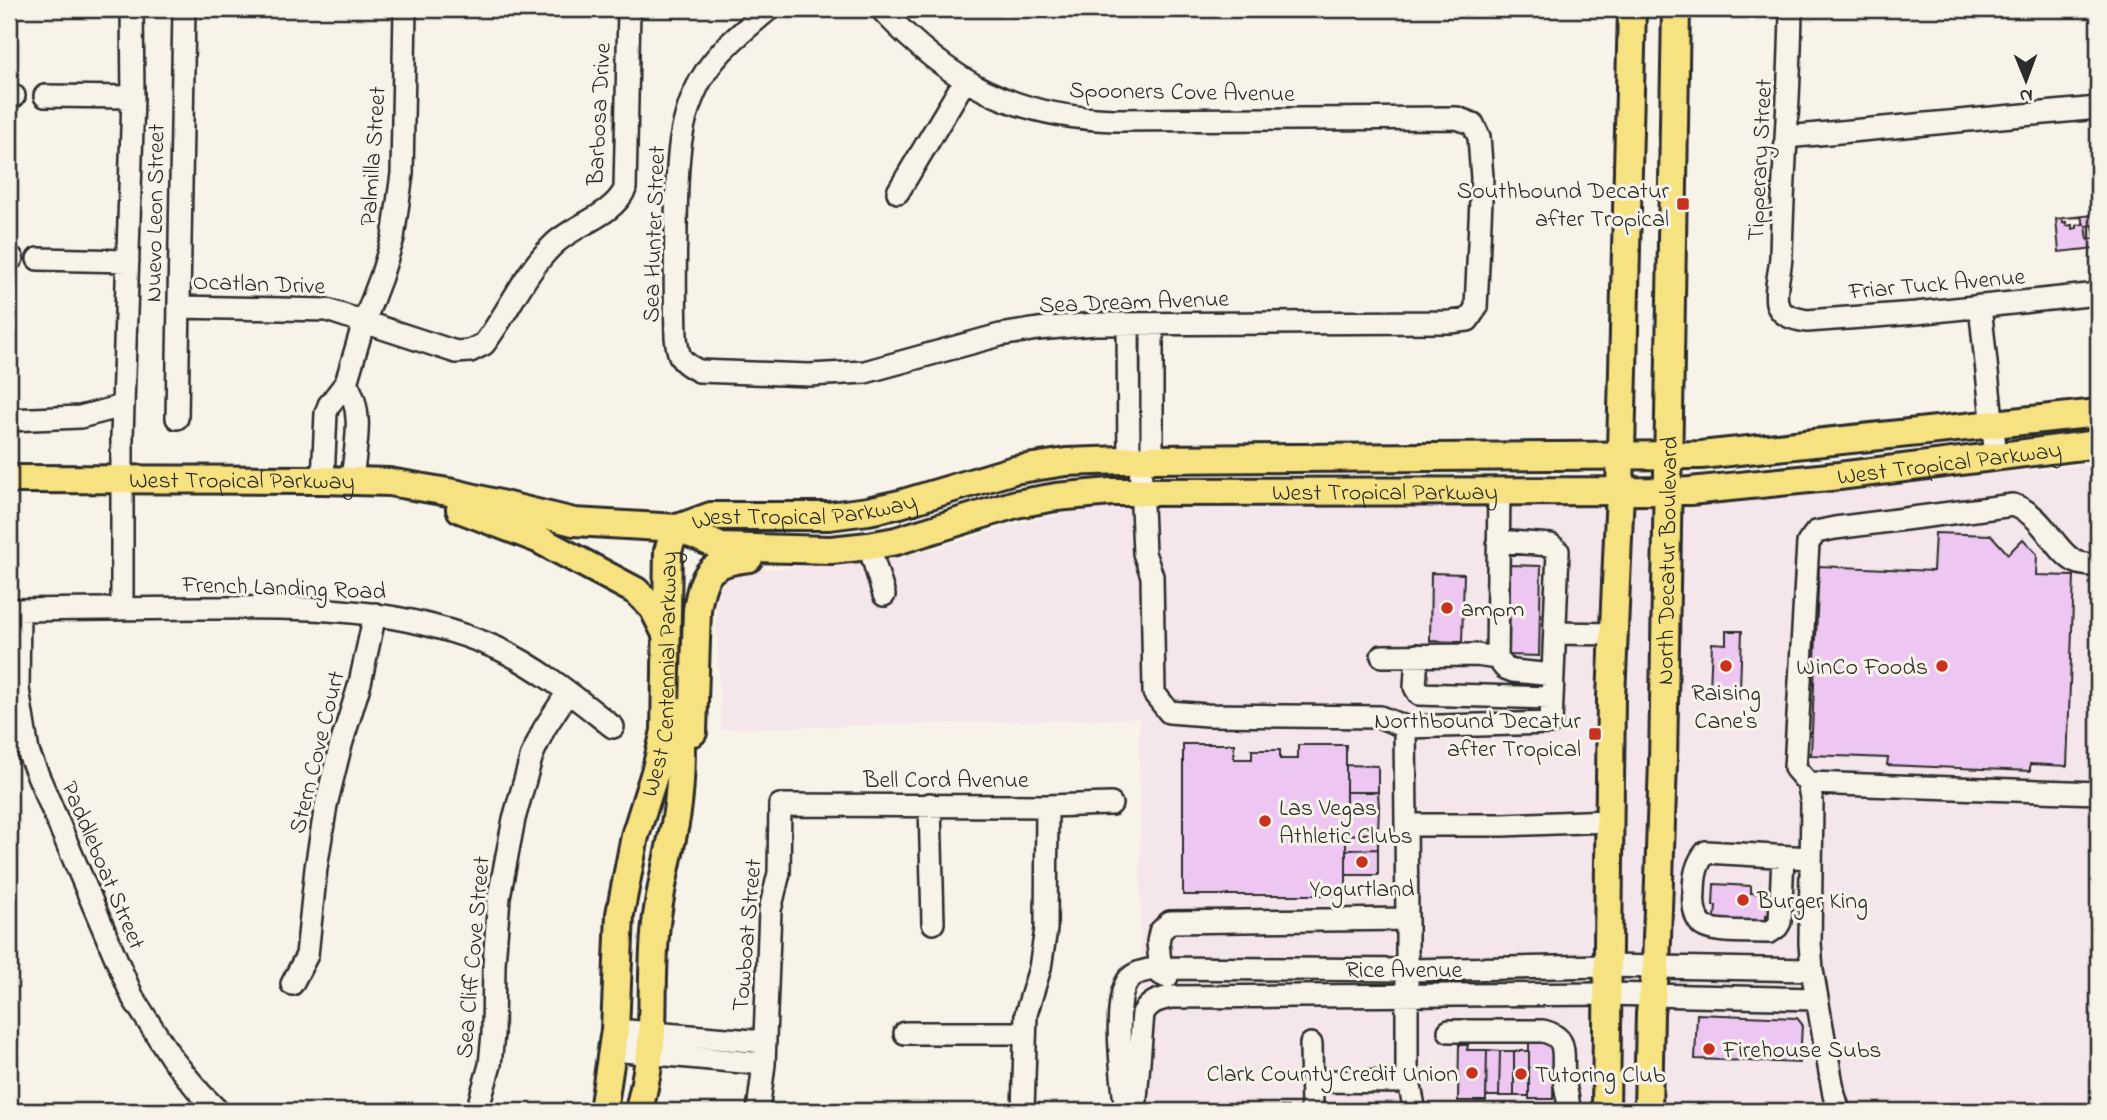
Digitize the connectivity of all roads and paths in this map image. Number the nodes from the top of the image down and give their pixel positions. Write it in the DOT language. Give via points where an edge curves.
graph roads {
  1 [pos="132,9"];
  2 [pos="184,9"];
  3 [pos="405,9"];
  4 [pos="629,9"];
  5 [pos="769,9"];
  6 [pos="881,9"];
  7 [pos="1632,9"];
  8 [pos="1676,9"];
  9 [pos="1791,9"];
  10 [pos="964,80"];
  11 [pos="45,96"];
  12 [pos="133,97"];
  13 [pos="2098,108"];
  14 [pos="1786,137"];
  15 [pos="898,192"];
  16 [pos="38,259"];
  17 [pos="128,261"];
  18 [pos="2098,294"];
  19 [pos="1980,306"];
  20 [pos="179,307"];
  21 [pos="1782,312"];
  22 [pos="1468,320"];
  23 [pos="364,322"];
  24 [pos="1128,324"];
  25 [pos="1153,324"];
  26 [pos="456,352"];
  27 [pos="684,364"];
  28 [pos="1128,379"];
  29 [pos="1152,379"];
  30 [pos="346,383"];
  31 [pos="123,406"];
  32 [pos="2098,413"];
  33 [pos="177,418"];
  34 [pos="9,420"];
  35 [pos="326,424"];
  36 [pos="1992,424"];
  37 [pos="356,426"];
  38 [pos="2098,444"];
  39 [pos="1668,455"];
  40 [pos="1620,456"];
  41 [pos="1996,457"];
  42 [pos="1140,459"];
  43 [pos="122,478"];
  44 [pos="9,479"];
  45 [pos="323,480"];
  46 [pos="352,480"];
  47 [pos="389,482"];
  48 [pos="1499,491"];
  49 [pos="1620,491"];
  50 [pos="1667,491"];
  51 [pos="1142,492"];
  52 [pos="678,528"];
  53 [pos="1498,541"];
  54 [pos="869,546"];
  55 [pos="831,550"];
  56 [pos="2098,565"];
  57 [pos="884,595"];
  58 [pos="122,609"];
  59 [pos="14,610"];
  60 [pos="375,614"];
  61 [pos="1555,634"];
  62 [pos="1614,634"];
  63 [pos="667,638"];
  64 [pos="1417,655"];
  65 [pos="1382,656"];
  66 [pos="1497,658"];
  67 [pos="1553,675"];
  68 [pos="568,692"];
  69 [pos="1552,698"];
  70 [pos="613,727"];
  71 [pos="1405,727"];
  72 [pos="1808,783"];
  73 [pos="2098,793"];
  74 [pos="930,804"];
  75 [pos="1111,804"];
  76 [pos="780,805"];
  77 [pos="1047,806"];
  78 [pos="1610,821"];
  79 [pos="675,823"];
  80 [pos="1406,825"];
  81 [pos="1783,857"];
  82 [pos="1811,858"];
  83 [pos="1407,919"];
  84 [pos="933,923"];
  85 [pos="1607,967"];
  86 [pos="1160,968"];
  87 [pos="1656,968"];
  88 [pos="1812,970"];
  89 [pos="1408,971"];
  90 [pos="292,984"];
  91 [pos="1409,995"];
  92 [pos="1607,995"];
  93 [pos="1652,995"];
  94 [pos="1283,996"];
  95 [pos="1817,999"];
  96 [pos="1449,1031"];
  97 [pos="905,1033"];
  98 [pos="1025,1033"];
  99 [pos="614,1040"];
  100 [pos="765,1042"];
  101 [pos="650,1044"];
  102 [pos="1311,1044"];
  103 [pos="764,1064"];
  104 [pos="1312,1081"];
  105 [pos="1409,1082"];
  106 [pos="218,1111"];
  107 [pos="477,1111"];
  108 [pos="603,1111"];
  109 [pos="639,1111"];
  110 [pos="758,1111"];
  111 [pos="1023,1111"];
  112 [pos="1126,1111"];
  113 [pos="1135,1111"];
  114 [pos="1312,1111"];
  115 [pos="1415,1111"];
  116 [pos="1569,1111"];
  117 [pos="1606,1111"];
  118 [pos="1648,1111"];
  119 [pos="1839,1111"];
  1 -- 12 [label="street"];
  2 -- 20 [label="street, Nuevo Leon Street"];
  3 -- 23 [label="street, Palmilla Street" via="398,207 393,237"];
  4 -- 26 [label="street, Barbosa Drive" via="626,169 620,201 551,246 484,344"];
  5 -- 27 [label="street, Sea Hunter Street" via="722,51 705,73 684,122 677,188 675,306 678,353"];
  6 -- 10 [label="street, Spooners Cove Avenue" via="922,51"];
  7 -- 40 [label="main road, North Decatur Boulevard"];
  8 -- 39 [label="main road, North Decatur Boulevard"];
  9 -- 14 [label="street, Tipperary Street"];
  10 -- 15 [label="street"];
  10 -- 22 [label="street, Spooners Cove Avenue" via="1034,110 1086,119 1457,118 1473,124 1479,136 1482,178 1478,293"];
  11 -- 12 [label="street"];
  12 -- 17 [label="street"];
  13 -- 14 [label="street"];
  14 -- 21 [label="street, Tipperary Street" via="1777,290"];
  16 -- 17 [label="street"];
  17 -- 31 [label="street"];
  18 -- 19 [label="street, Friar Tuck Avenue"];
  19 -- 21 [label="street, Friar Tuck Avenue" via="1807,321"];
  19 -- 36 [label="street"];
  20 -- 23 [label="street, Ocatlan Drive" via="327,310"];
  20 -- 33 [label="street, Nuevo Leon Street"];
  22 -- 25 [label="street, Sea Dream Avenue"];
  23 -- 26 [label="street, Ocatlan Drive"];
  23 -- 30 [label="street, Palmilla Street"];
  24 -- 25 [label="street, Sea Dream Avenue"];
  24 -- 27 [label="street, Sea Dream Avenue" via="1000,335 887,367 841,374 719,373"];
  24 -- 28 [label="street"];
  25 -- 29 [label="street"];
  28 -- 29 [label="street"];
  28 -- 42 [label="street"];
  29 -- 42 [label="street"];
  30 -- 35 [label="street, Palmilla Street" via="329,405"];
  30 -- 37 [label="street" via="356,404"];
  31 -- 34 [label="street" via="80,417"];
  31 -- 43 [label="street"];
  32 -- 36 [label="main road, West Tropical Parkway"];
  35 -- 37 [label="street"];
  35 -- 45 [label="street, Palmilla Street"];
  36 -- 39 [label="main road, West Tropical Parkway"];
  36 -- 41 [label="street"];
  37 -- 46 [label="street"];
  38 -- 41 [label="main road, West Tropical Parkway"];
  39 -- 40 [label="main road, West Tropical Parkway"];
  39 -- 50 [label="main road, North Decatur Boulevard"];
  40 -- 42 [label="main road, West Tropical Parkway"];
  40 -- 49 [label="main road, North Decatur Boulevard"];
  41 -- 50 [label="main road, West Tropical Parkway" via="1732,488"];
  42 -- 51 [label="street"];
  42 -- 52 [label="main road, West Tropical Parkway" via="1014,470 867,511 829,516 711,516"];
  43 -- 44 [label="main road, West Tropical Parkway"];
  43 -- 45 [label="main road, West Tropical Parkway"];
  43 -- 58 [label="street"];
  45 -- 46 [label="main road, West Tropical Parkway"];
  46 -- 47 [label="main road, West Tropical Parkway"];
  47 -- 52 [label="main road, West Tropical Parkway" via="574,522"];
  47 -- 63 [label="main road" via="538,539 636,591 653,608"];
  48 -- 49 [label="main road, West Tropical Parkway"];
  48 -- 51 [label="main road, West Tropical Parkway"];
  48 -- 53 [label="street"];
  49 -- 50 [label="main road, West Tropical Parkway"];
  49 -- 62 [label="main road, North Decatur Boulevard"];
  50 -- 87 [label="main road, North Decatur Boulevard"];
  51 -- 54 [label="main road, West Tropical Parkway" via="1016,504"];
  51 -- 71 [label="street" via="1144,553 1152,576 1154,693 1169,712 1380,717"];
  52 -- 55 [label="main road, West Tropical Parkway" via="720,547"];
  52 -- 63 [label="main road, West Centennial Parkway" via="668,551"];
  52 -- 79 [label="main road, West Centennial Parkway" via="682,564 681,750"];
  53 -- 61 [label="street" via="1551,545 1558,551"];
  53 -- 66 [label="street"];
  54 -- 55 [label="main road, West Tropical Parkway"];
  54 -- 57 [label="street"];
  55 -- 79 [label="main road" via="730,560 718,564 706,577 697,610 691,772"];
  56 -- 72 [label="street" via="2071,559 2036,519 2013,505 1816,533 1808,543 1795,768"];
  58 -- 59 [label="street, French Landing Road"];
  58 -- 60 [label="street, French Landing Road" via="318,609"];
  59 -- 106 [label="street, Paddleboat Street" via="18,689 28,752 133,998 173,1060"];
  60 -- 68 [label="street, French Landing Road" via="466,636 501,650"];
  60 -- 90 [label="street, Stern Cove Court" via="326,805 307,956"];
  61 -- 62 [label="street"];
  61 -- 67 [label="street"];
  62 -- 78 [label="main road, North Decatur Boulevard"];
  63 -- 99 [label="main road, West Centennial Parkway" via="665,731 635,836 620,914"];
  64 -- 65 [label="street"];
  64 -- 66 [label="street"];
  64 -- 69 [label="street" via="1415,687 1419,694"];
  66 -- 67 [label="street" via="1513,671"];
  67 -- 69 [label="street"];
  68 -- 70 [label="street, French Landing Road"];
  68 -- 107 [label="street, Sea Cliff Cove Street" via="532,755 514,819 497,917 490,1065"];
  69 -- 71 [label="street" via="1552,723"];
  71 -- 80 [label="street"];
  72 -- 73 [label="street"];
  72 -- 82 [label="street"];
  74 -- 76 [label="street, Bell Cord Avenue"];
  74 -- 77 [label="street, Bell Cord Avenue"];
  74 -- 84 [label="street"];
  75 -- 77 [label="street, Bell Cord Avenue"];
  76 -- 100 [label="street, Towboat Street" via="779,873 768,936"];
  77 -- 98 [label="street" via="1046,929"];
  78 -- 80 [label="street"];
  78 -- 85 [label="main road, North Decatur Boulevard"];
  79 -- 101 [label="main road, West Centennial Parkway" via="657,917"];
  80 -- 83 [label="street"];
  81 -- 81 [label="street" via="1706,852 1694,876 1693,900 1699,923 1708,929 1770,932 1777,927"];
  81 -- 82 [label="street"];
  82 -- 88 [label="street"];
  83 -- 86 [label="street" via="1170,922 1160,932"];
  83 -- 89 [label="street"];
  85 -- 87 [label="street, Rice Avenue"];
  85 -- 89 [label="street, Rice Avenue"];
  85 -- 92 [label="main road, North Decatur Boulevard"];
  86 -- 89 [label="street, Rice Avenue"];
  86 -- 94 [label="street" via="1165,977"];
  86 -- 112 [label="street" via="1135,974 1123,990 1119,1046"];
  87 -- 88 [label="street, Rice Avenue"];
  87 -- 93 [label="main road, North Decatur Boulevard"];
  88 -- 95 [label="street"];
  89 -- 91 [label="street"];
  91 -- 92 [label="street, Rice Avenue"];
  91 -- 94 [label="street, Rice Avenue"];
  91 -- 105 [label="street"];
  92 -- 93 [label="street, Rice Avenue"];
  92 -- 117 [label="main road, North Decatur Boulevard"];
  93 -- 95 [label="street, Rice Avenue"];
  93 -- 118 [label="main road, North Decatur Boulevard"];
  94 -- 113 [label="street, Rice Avenue" via="1171,997 1149,1004 1143,1013"];
  95 -- 119 [label="street"];
  96 -- 116 [label="street" via="1553,1033 1563,1047"];
  97 -- 98 [label="street"];
  98 -- 111 [label="street"];
  99 -- 101 [label="street"];
  99 -- 108 [label="main road, West Centennial Parkway"];
  100 -- 101 [label="street"];
  100 -- 103 [label="street, Towboat Street"];
  101 -- 103 [label="street"];
  101 -- 109 [label="main road, West Centennial Parkway"];
  102 -- 104 [label="street"];
  103 -- 110 [label="street, Towboat Street"];
  104 -- 105 [label="street"];
  104 -- 114 [label="street"];
  105 -- 115 [label="street"];
}
